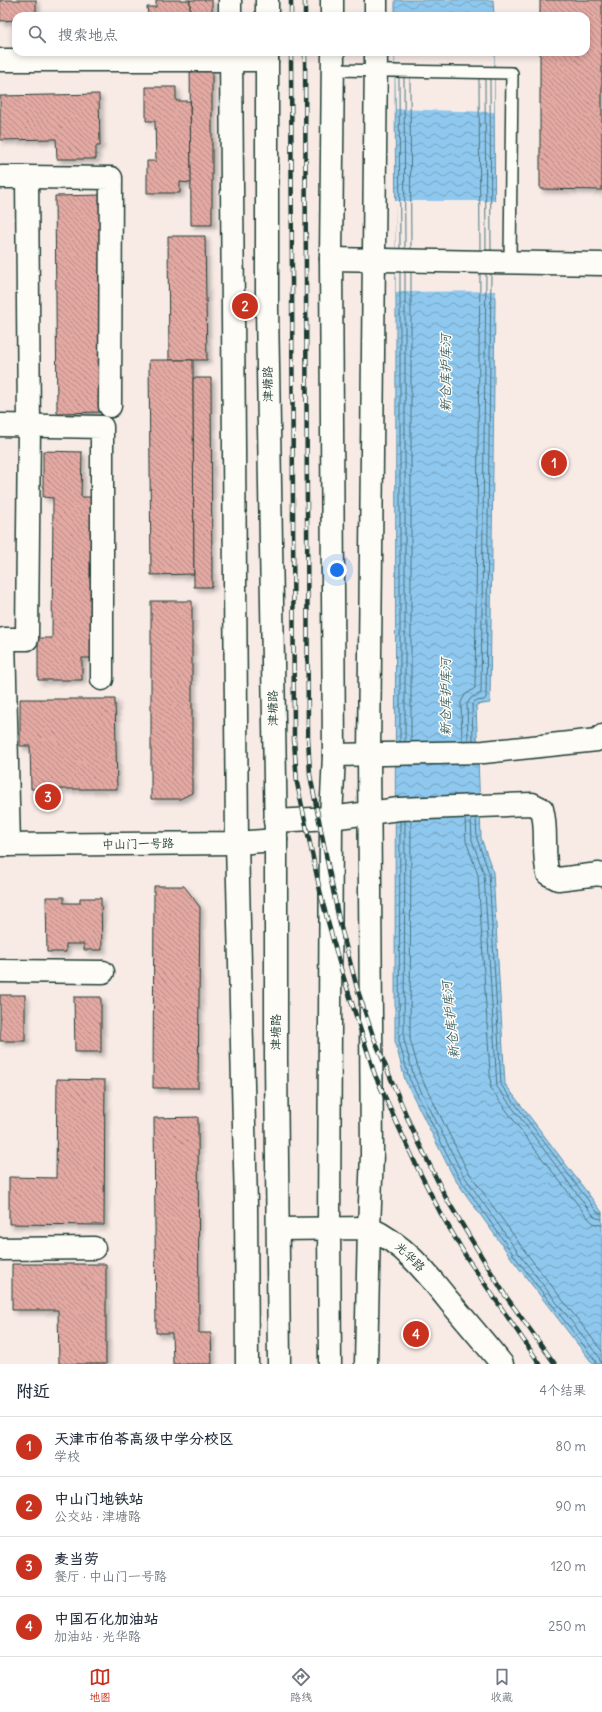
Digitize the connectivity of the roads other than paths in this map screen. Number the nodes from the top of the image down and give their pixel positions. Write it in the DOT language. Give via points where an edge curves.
graph roads {
  1 [pos="230,0"];
  2 [pos="267,0"];
  3 [pos="332,0"];
  4 [pos="376,0"];
  5 [pos="230,12"];
  6 [pos="267,12"];
  7 [pos="332,12"];
  8 [pos="376,12"];
  9 [pos="231,56"];
  10 [pos="267,56"];
  11 [pos="0,60"];
  12 [pos="333,61"];
  13 [pos="376,61"];
  14 [pos="0,177"];
  15 [pos="27,177"];
  16 [pos="331,259"];
  17 [pos="373,259"];
  18 [pos="500,262"];
  19 [pos="602,264"];
  20 [pos="110,406"];
  21 [pos="0,425"];
  22 [pos="29,425"];
  23 [pos="2,639"];
  24 [pos="102,679"];
  25 [pos="602,736"];
  26 [pos="334,755"];
  27 [pos="369,755"];
  28 [pos="370,813"];
  29 [pos="331,818"];
  30 [pos="275,831"];
  31 [pos="238,843"];
  32 [pos="5,845"];
  33 [pos="602,875"];
  34 [pos="0,971"];
  35 [pos="103,972"];
  36 [pos="329,1228"];
  37 [pos="369,1228"];
  38 [pos="279,1229"];
  39 [pos="94,1248"];
  40 [pos="0,1249"];
  41 [pos="247,1364"];
  42 [pos="279,1364"];
  43 [pos="330,1364"];
  44 [pos="366,1364"];
  45 [pos="502,1364"];
  1 -- 5 [label="street"];
  2 -- 6 [label="street"];
  3 -- 7 [label="street"];
  4 -- 8 [label="street"];
  9 -- 10 [label="street"];
  9 -- 11 [label="street"];
  9 -- 31 [label="street"];
  10 -- 30 [label="street, 津塘路" via="267,308"];
  12 -- 13 [label="lane"];
  12 -- 16 [label="street"];
  13 -- 17 [label="street"];
  13 -- 18 [label="lane" via="401,71 512,73"];
  14 -- 15 [label="street"];
  15 -- 20 [label="street" via="111,178"];
  15 -- 22 [label="street"];
  16 -- 17 [label="street"];
  16 -- 26 [label="street"];
  17 -- 18 [label="street"];
  17 -- 27 [label="street"];
  18 -- 19 [label="street"];
  21 -- 22 [label="street"];
  22 -- 23 [label="street" via="27,639"];
  22 -- 24 [label="street" via="102,427"];
  23 -- 32 [label="street"];
  25 -- 27 [label="street" via="597,740 484,752"];
  26 -- 27 [label="street"];
  26 -- 29 [label="street"];
  27 -- 28 [label="street"];
  28 -- 29 [label="street, 中山门一号路"];
  28 -- 33 [label="street, 中山门一号路" via="398,809 532,804 542,809 545,817 545,864 548,874 558,879"];
  28 -- 37 [label="street" via="372,1154"];
  29 -- 30 [label="street, 中山门一号路"];
  29 -- 36 [label="street"];
  30 -- 31 [label="street, 中山门一号路"];
  30 -- 38 [label="street, 津塘路"];
  31 -- 32 [label="street, 中山门一号路"];
  31 -- 41 [label="street"];
  34 -- 35 [label="street"];
  36 -- 37 [label="street, 光华路"];
  36 -- 38 [label="street, 光华路"];
  36 -- 43 [label="street"];
  37 -- 44 [label="street"];
  37 -- 45 [label="street, 光华路" via="395,1242 420,1266"];
  38 -- 42 [label="street, 津塘路"];
  39 -- 40 [label="street"];
}
